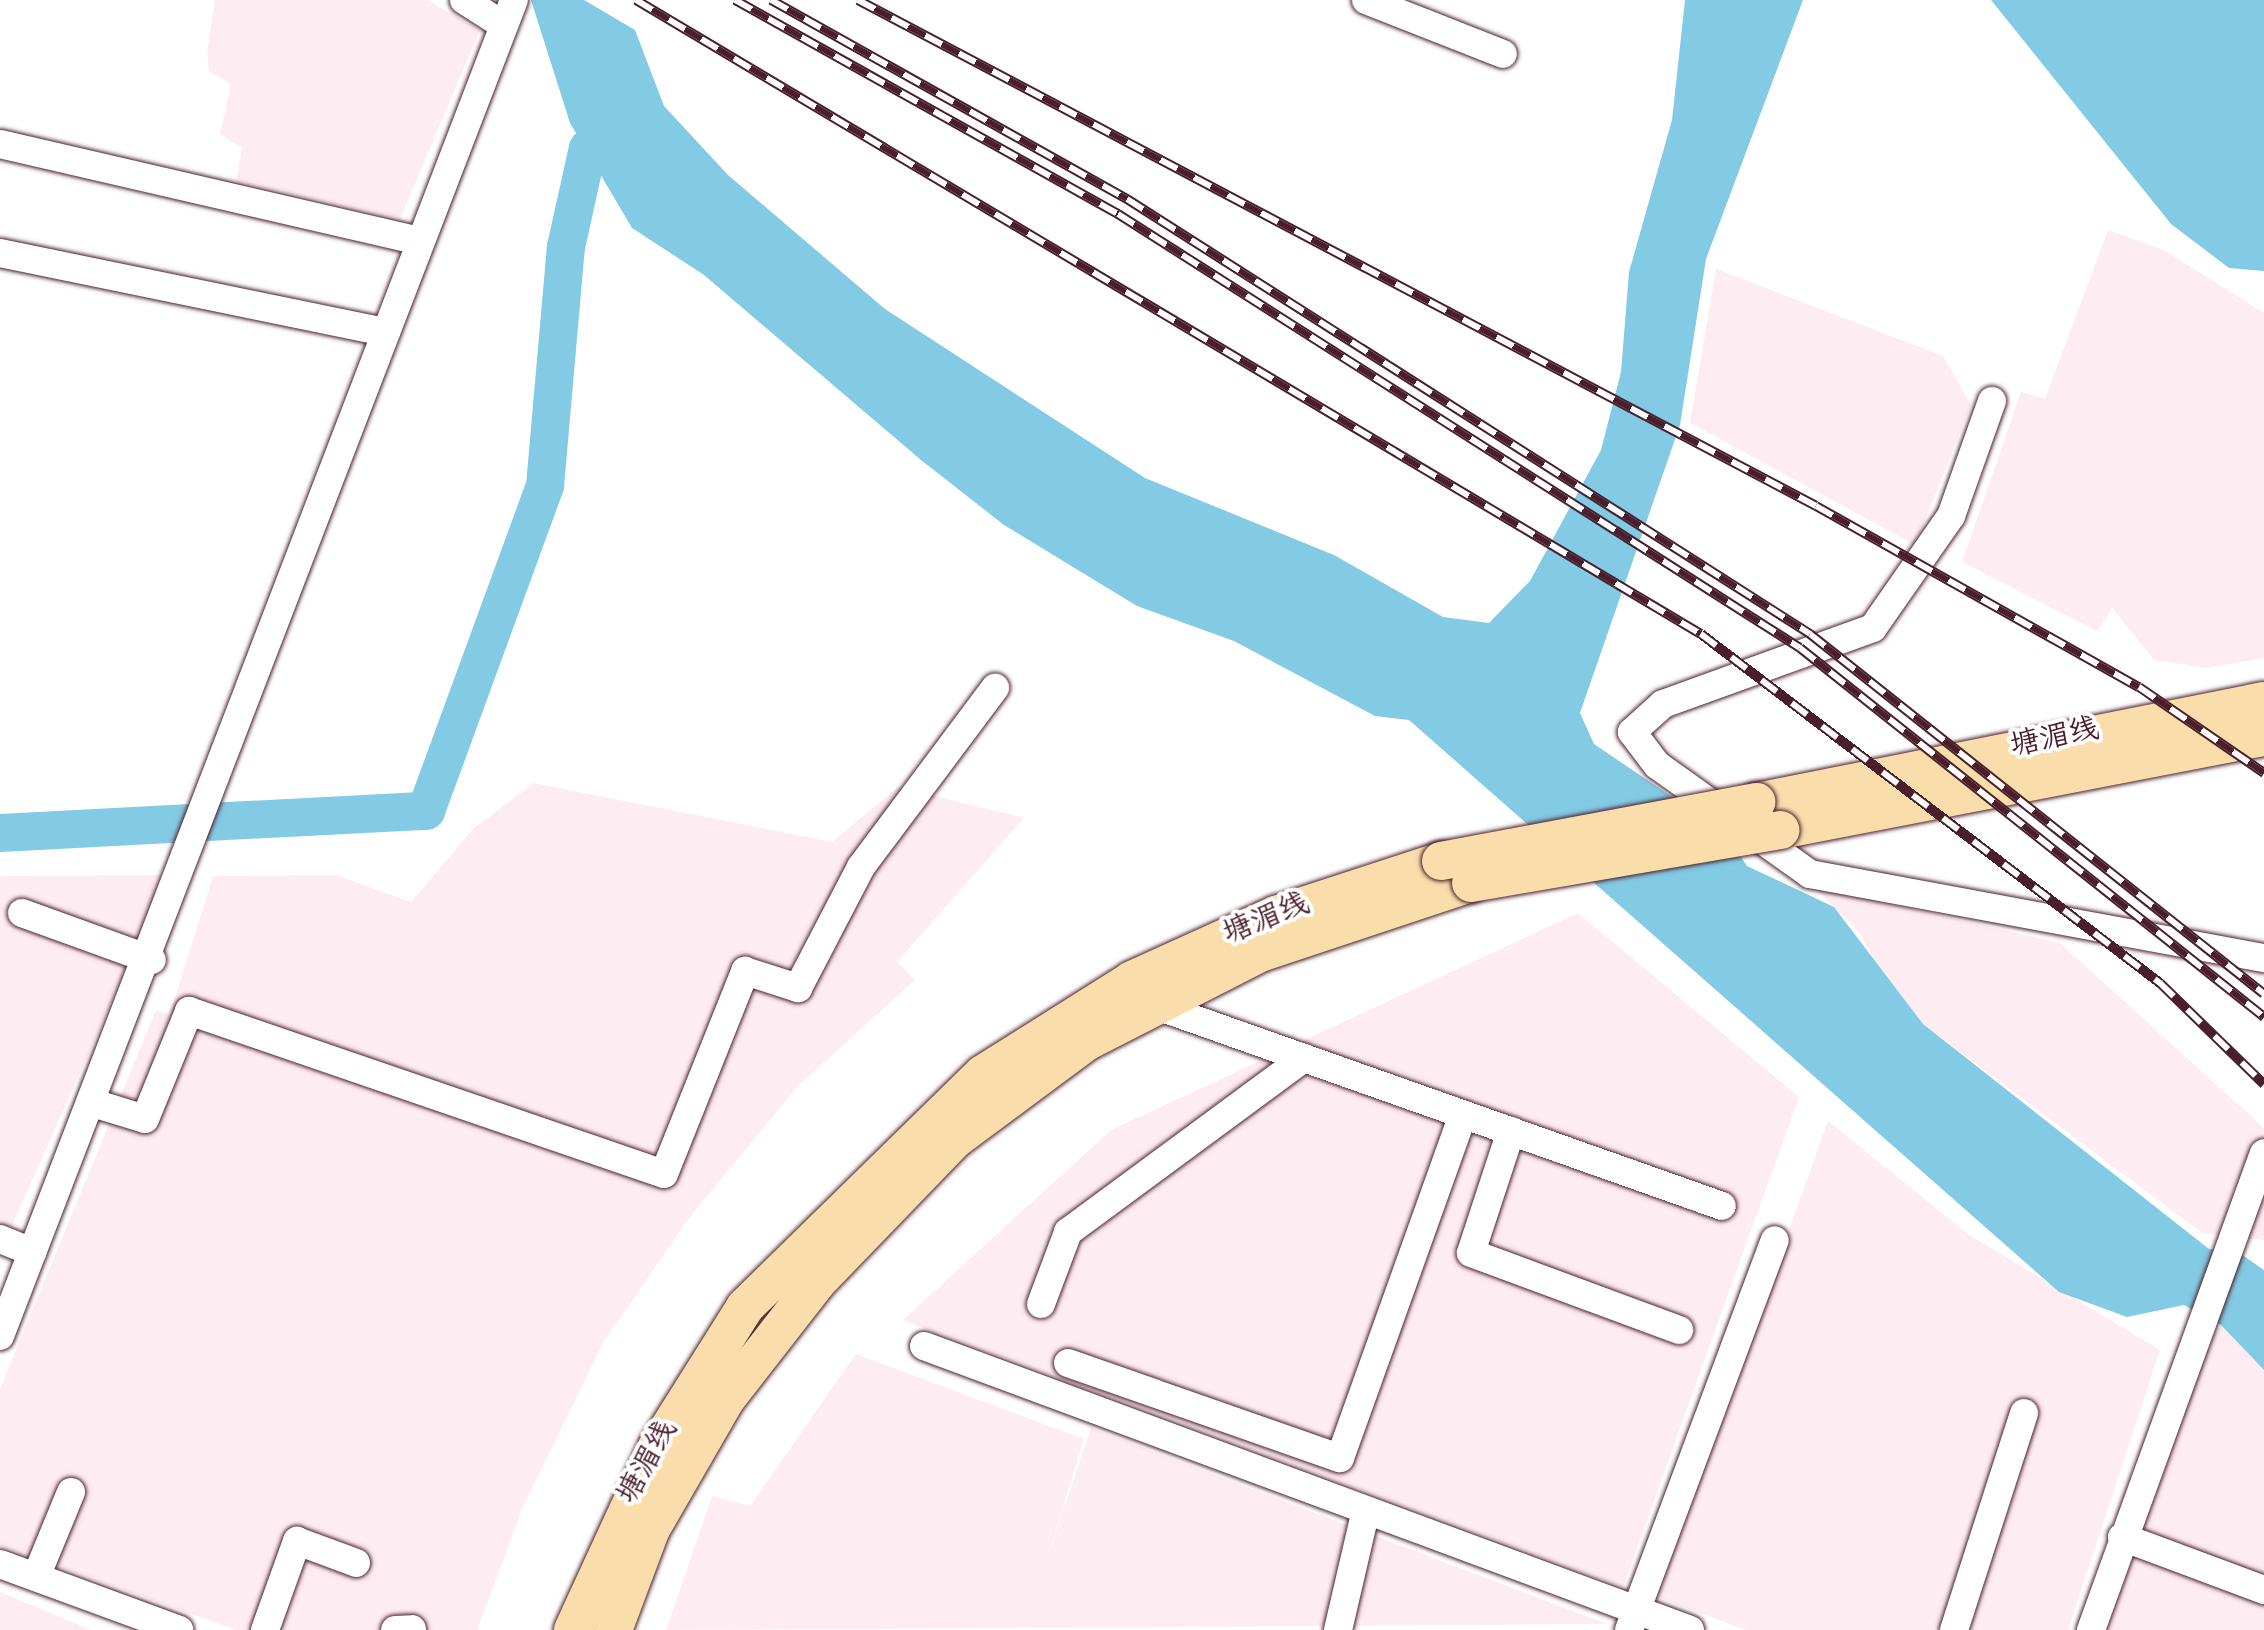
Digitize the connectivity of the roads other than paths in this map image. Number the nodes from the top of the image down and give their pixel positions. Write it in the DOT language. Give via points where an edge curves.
graph roads {
  1 [pos="464,0"];
  2 [pos="1366,0"];
  3 [pos="507,11"];
  4 [pos="1503,54"];
  5 [pos="0,144"];
  6 [pos="418,240"];
  7 [pos="0,253"];
  8 [pos="386,332"];
  9 [pos="1992,401"];
  10 [pos="995,688"];
  11 [pos="2264,701"];
  12 [pos="2264,737"];
  13 [pos="1768,816"];
  14 [pos="1456,872"];
  15 [pos="22,913"];
  16 [pos="2264,958"];
  17 [pos="152,960"];
  18 [pos="1157,1006"];
  19 [pos="1304,1058"];
  20 [pos="93,1102"];
  21 [pos="1463,1114"];
  22 [pos="1511,1132"];
  23 [pos="2264,1153"];
  24 [pos="1722,1206"];
  25 [pos="0,1239"];
  26 [pos="1775,1240"];
  27 [pos="33,1252"];
  28 [pos="1040,1304"];
  29 [pos="1679,1330"];
  30 [pos="0,1336"];
  31 [pos="924,1346"];
  32 [pos="1068,1363"];
  33 [pos="2024,1412"];
  34 [pos="70,1492"];
  35 [pos="1366,1510"];
  36 [pos="2122,1537"];
  37 [pos="356,1563"];
  38 [pos="0,1564"];
  39 [pos="36,1577"];
  40 [pos="2264,1590"];
  41 [pos="1633,1620"];
  42 [pos="126,1621"];
  43 [pos="412,1629"];
  44 [pos="179,1630"];
  45 [pos="265,1630"];
  46 [pos="395,1630"];
  47 [pos="573,1630"];
  48 [pos="613,1630"];
  49 [pos="1338,1630"];
  50 [pos="1690,1630"];
  51 [pos="1954,1630"];
  52 [pos="2091,1630"];
  1 -- 3 [label="street"];
  2 -- 4 [label="street"];
  3 -- 6 [label="street"];
  5 -- 6 [label="street"];
  6 -- 8 [label="street"];
  7 -- 8 [label="street"];
  8 -- 17 [label="street"];
  9 -- 16 [label="street" via="1952,516 1873,628 1663,704 1632,732 1657,765 1810,874"];
  10 -- 20 [label="street" via="861,867 798,988 746,971 664,1174 189,1011 146,1119"];
  11 -- 13 [label="main road, 塘湄线"];
  12 -- 13 [label="main road"];
  13 -- 14 [label="main road, 塘湄线, bridge"];
  14 -- 18 [label="main road" via="1260,953"];
  14 -- 47 [label="main road, 塘湄线" via="1276,915 1132,980 982,1074 745,1307 657,1447"];
  15 -- 17 [label="street"];
  17 -- 20 [label="street"];
  18 -- 19 [label="street"];
  18 -- 48 [label="main road" via="1086,1042 954,1140 817,1282 726,1400 651,1529"];
  19 -- 21 [label="street"];
  19 -- 28 [label="street" via="1068,1232"];
  20 -- 27 [label="street"];
  21 -- 22 [label="street"];
  21 -- 32 [label="street" via="1340,1458"];
  22 -- 24 [label="street"];
  22 -- 29 [label="street" via="1471,1253"];
  23 -- 36 [label="street"];
  25 -- 27 [label="street"];
  26 -- 41 [label="street"];
  27 -- 30 [label="street"];
  31 -- 35 [label="street"];
  33 -- 51 [label="street"];
  34 -- 39 [label="street"];
  35 -- 41 [label="street"];
  35 -- 49 [label="street"];
  36 -- 40 [label="street"];
  36 -- 52 [label="street"];
  37 -- 45 [label="street" via="297,1542"];
  38 -- 39 [label="street"];
  39 -- 42 [label="street"];
  41 -- 50 [label="street"];
  42 -- 44 [label="street"];
  43 -- 46 [label="street"];
}
